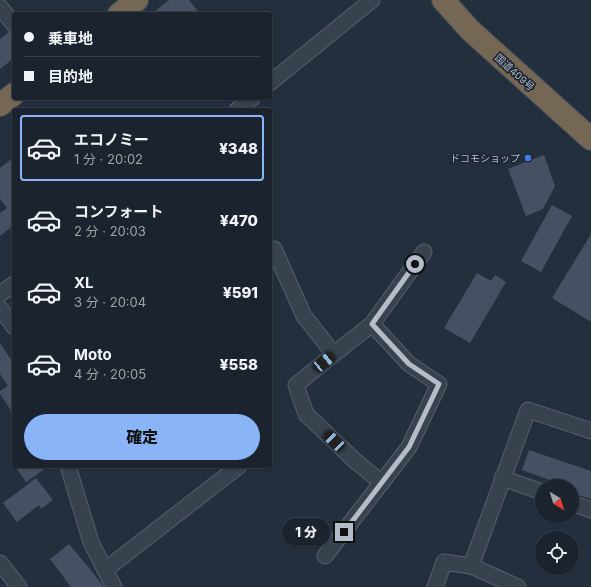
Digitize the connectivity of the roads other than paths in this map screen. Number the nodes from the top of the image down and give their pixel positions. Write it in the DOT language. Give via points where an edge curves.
graph roads {
  1 [pos="137,0"];
  2 [pos="372,0"];
  3 [pos="443,0"];
  4 [pos="0,7"];
  5 [pos="122,12"];
  6 [pos="12,23"];
  7 [pos="272,81"];
  8 [pos="12,96"];
  9 [pos="250,100"];
  10 [pos="0,105"];
  11 [pos="240,108"];
  12 [pos="591,140"];
  13 [pos="274,249"];
  14 [pos="424,252"];
  15 [pos="12,285"];
  16 [pos="0,294"];
  17 [pos="0,308"];
  18 [pos="12,324"];
  19 [pos="372,324"];
  20 [pos="334,354"];
  21 [pos="591,430"];
  22 [pos="69,468"];
  23 [pos="236,468"];
  24 [pos="502,478"];
  25 [pos="382,483"];
  26 [pos="535,490"];
  27 [pos="579,506"];
  28 [pos="591,510"];
  29 [pos="325,556"];
  30 [pos="0,563"];
  31 [pos="471,566"];
  32 [pos="105,570"];
  33 [pos="19,587"];
  34 [pos="114,587"];
  35 [pos="435,587"];
  36 [pos="518,587"];
  1 -- 5 [label="highway"];
  2 -- 7 [label="street"];
  3 -- 12 [label="highway, 国道409号" via="470,30"];
  4 -- 6 [label="street"];
  8 -- 10 [label="highway"];
  9 -- 11 [label="street"];
  13 -- 20 [label="street" via="304,316"];
  14 -- 19 [label="street"];
  15 -- 16 [label="street"];
  17 -- 18 [label="street"];
  19 -- 20 [label="street"];
  19 -- 25 [label="street" via="409,364 439,384 409,447"];
  20 -- 25 [label="street" via="296,385 306,414"];
  21 -- 24 [label="street" via="528,410"];
  22 -- 32 [label="street" via="92,542"];
  23 -- 32 [label="street"];
  24 -- 26 [label="street"];
  24 -- 31 [label="street"];
  25 -- 29 [label="street"];
  27 -- 28 [label="street"];
  30 -- 33 [label="street"];
  31 -- 35 [label="street" via="444,562"];
  31 -- 36 [label="street"];
  32 -- 34 [label="street"];
}
